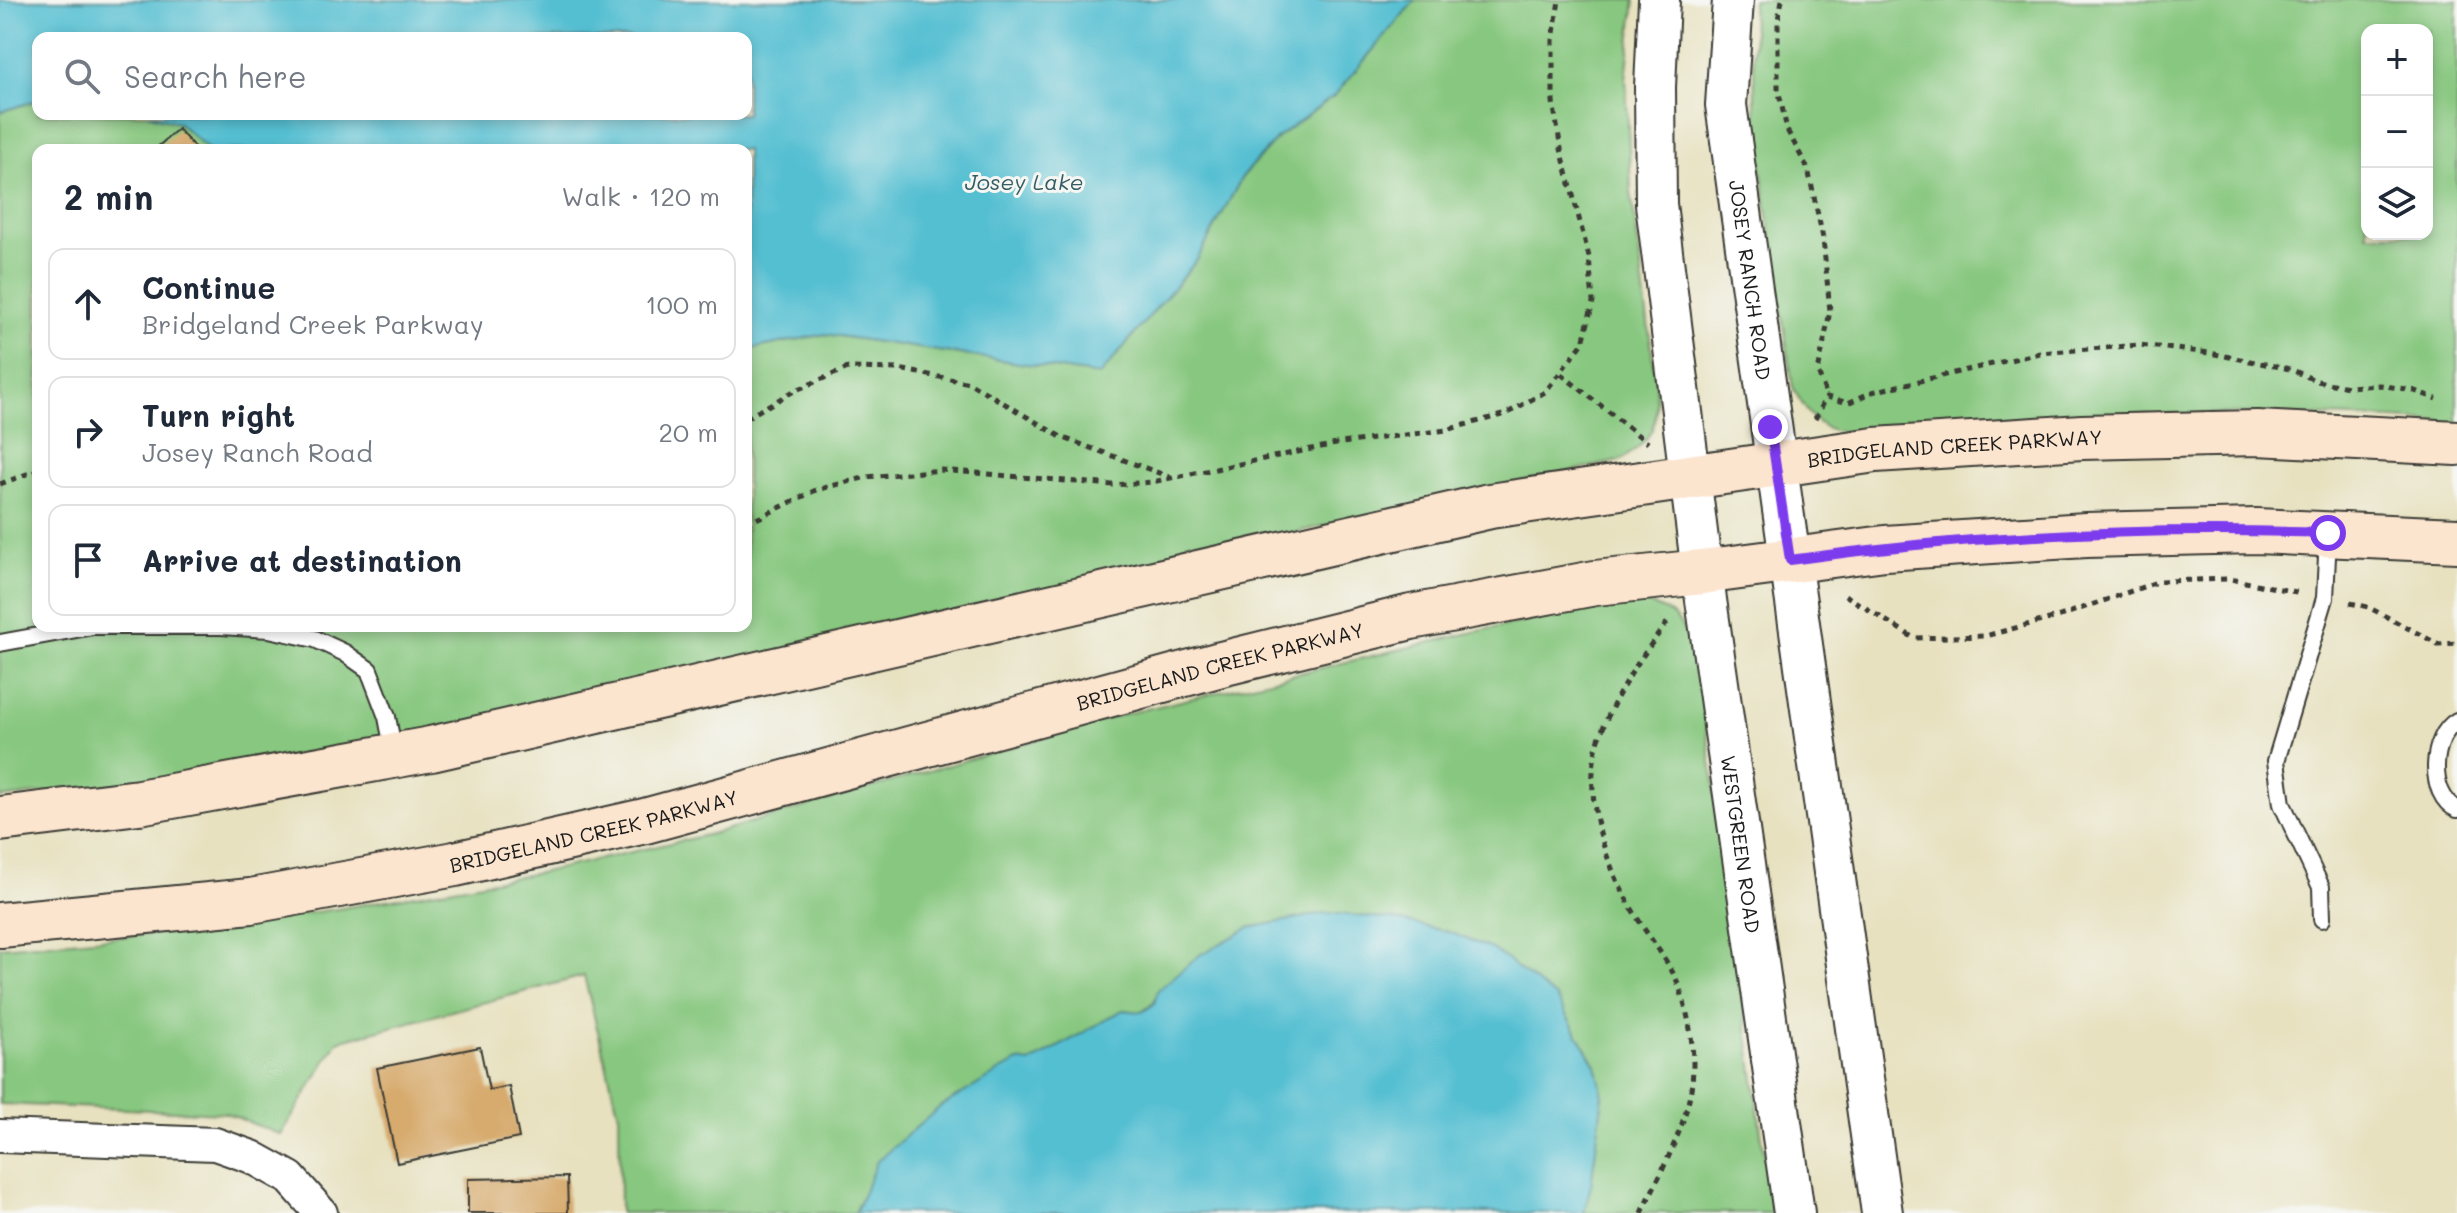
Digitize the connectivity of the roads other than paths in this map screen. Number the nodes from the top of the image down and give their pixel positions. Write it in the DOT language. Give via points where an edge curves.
graph roads {
  1 [pos="1659,0"];
  2 [pos="1733,0"];
  3 [pos="2457,443"];
  4 [pos="1773,445"];
  5 [pos="1669,459"];
  6 [pos="2328,533"];
  7 [pos="2457,540"];
  8 [pos="1790,560"];
  9 [pos="1684,574"];
  10 [pos="60,632"];
  11 [pos="283,632"];
  12 [pos="0,643"];
  13 [pos="2457,721"];
  14 [pos="394,755"];
  15 [pos="2457,809"];
  16 [pos="0,819"];
  17 [pos="2322,919"];
  18 [pos="0,925"];
  19 [pos="0,1136"];
  20 [pos="319,1211"];
  21 [pos="1794,1213"];
  22 [pos="1882,1213"];
  1 -- 5 [label="street" via="1656,204"];
  2 -- 4 [label="street, JOSEY RANCH ROAD" via="1726,105"];
  3 -- 4 [label="main road, BRIDGELAND CREEK PARKWAY" via="2257,433 1875,450"];
  4 -- 5 [label="main road, BRIDGELAND CREEK PARKWAY"];
  4 -- 8 [label="street, JOSEY RANCH ROAD"];
  5 -- 9 [label="street, WESTGREEN ROAD"];
  5 -- 14 [label="main road, BRIDGELAND CREEK PARKWAY" via="1490,506"];
  6 -- 7 [label="main road, BRIDGELAND CREEK PARKWAY"];
  6 -- 8 [label="main road, BRIDGELAND CREEK PARKWAY" via="2086,535"];
  6 -- 17 [label="lane" via="2325,598 2276,761 2282,804 2321,887"];
  8 -- 9 [label="main road, BRIDGELAND CREEK PARKWAY"];
  8 -- 22 [label="street"];
  9 -- 18 [label="main road, BRIDGELAND CREEK PARKWAY" via="1595,583 1411,617 1032,713 645,821 455,864 251,901"];
  9 -- 21 [label="street, WESTGREEN ROAD"];
  10 -- 12 [label="lane"];
  11 -- 14 [label="lane" via="315,639 369,670 387,717"];
  13 -- 15 [label="lane" via="2449,726 2437,752 2437,782"];
  14 -- 16 [label="main road, BRIDGELAND CREEK PARKWAY" via="139,802"];
  19 -- 20 [label="street" via="215,1144 290,1178"];
}
